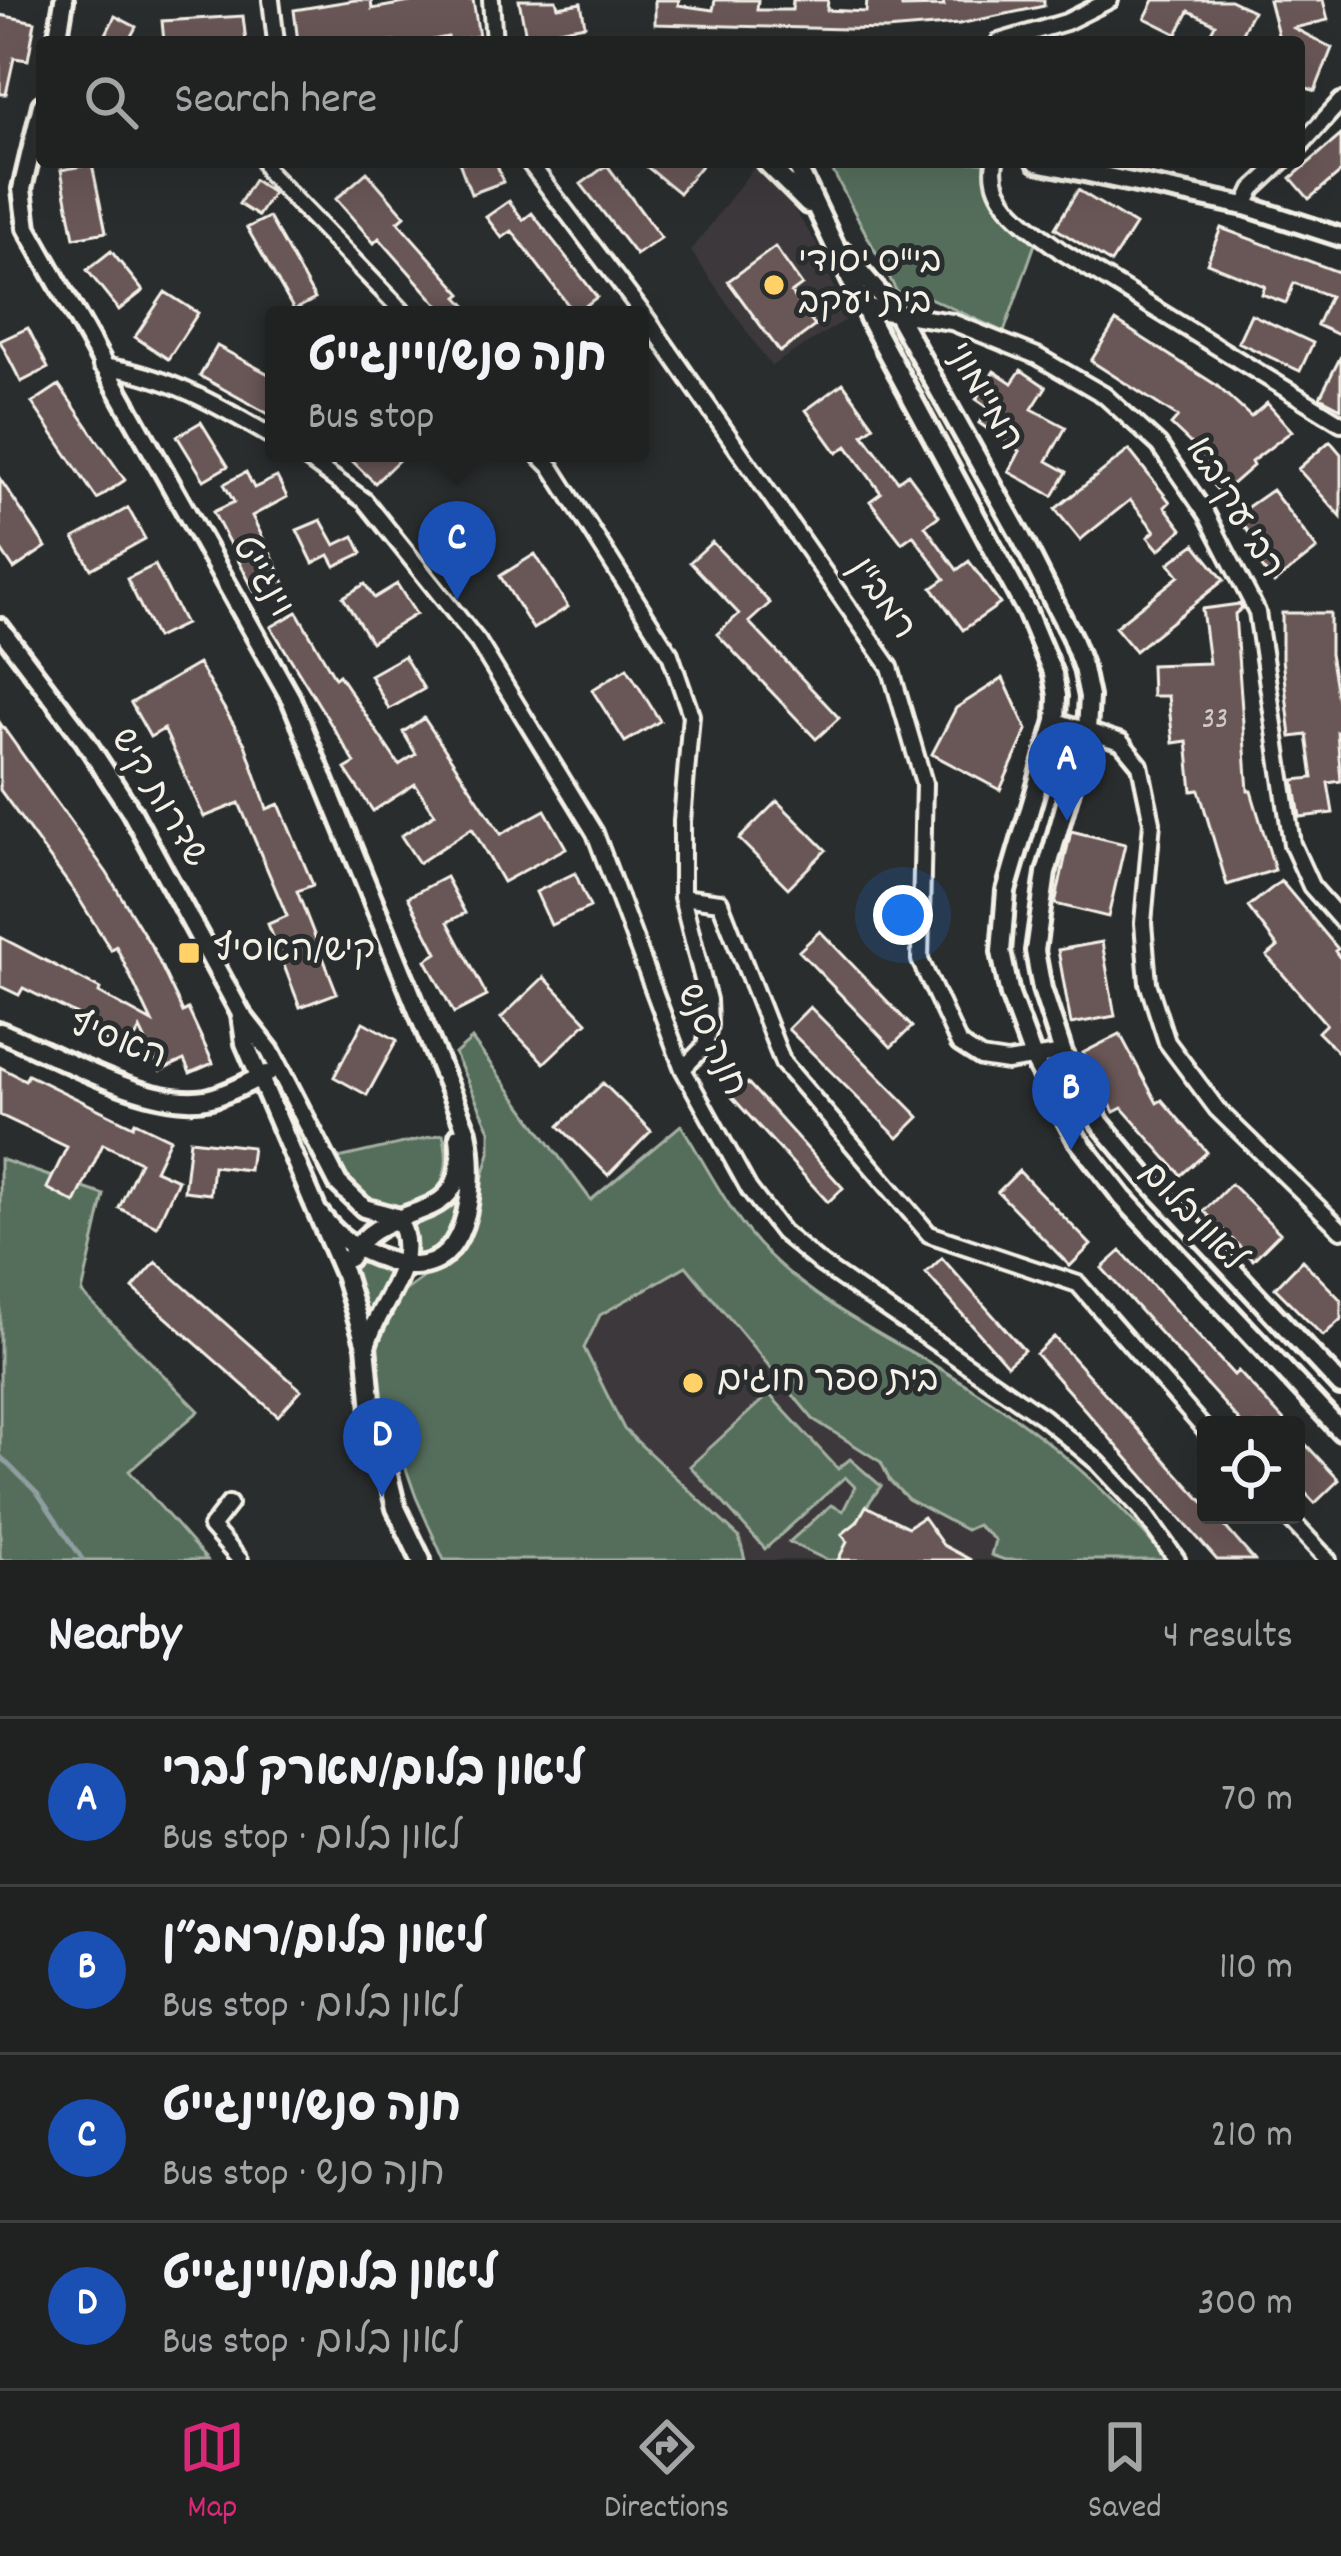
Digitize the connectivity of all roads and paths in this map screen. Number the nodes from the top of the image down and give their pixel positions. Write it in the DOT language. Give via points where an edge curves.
graph roads {
  1 [pos="64,0"];
  2 [pos="271,0"];
  3 [pos="491,0"];
  4 [pos="1110,0"];
  5 [pos="58,36"];
  6 [pos="275,36"];
  7 [pos="494,36"];
  8 [pos="1018,36"];
  9 [pos="1341,101"];
  10 [pos="36,126"];
  11 [pos="1305,140"];
  12 [pos="267,168"];
  13 [pos="534,168"];
  14 [pos="772,168"];
  15 [pos="797,168"];
  16 [pos="994,168"];
  17 [pos="1065,168"];
  18 [pos="1276,168"];
  19 [pos="1245,206"];
  20 [pos="817,213"];
  21 [pos="1298,223"];
  22 [pos="1341,225"];
  23 [pos="1341,240"];
  24 [pos="836,244"];
  25 [pos="862,304"];
  26 [pos="397,306"];
  27 [pos="637,306"];
  28 [pos="896,313"];
  29 [pos="649,322"];
  30 [pos="101,366"];
  31 [pos="1341,423"];
  32 [pos="265,433"];
  33 [pos="311,462"];
  34 [pos="545,462"];
  35 [pos="1052,598"];
  36 [pos="1027,612"];
  37 [pos="0,628"];
  38 [pos="1056,721"];
  39 [pos="1088,730"];
  40 [pos="682,897"];
  41 [pos="1341,920"];
  42 [pos="241,1014"];
  43 [pos="0,1032"];
  44 [pos="1063,1053"];
  45 [pos="1034,1060"];
  46 [pos="279,1069"];
  47 [pos="683,1069"];
  48 [pos="260,1077"];
  49 [pos="453,1093"];
  50 [pos="318,1212"];
  51 [pos="396,1217"];
  52 [pos="1341,1230"];
  53 [pos="354,1248"];
  54 [pos="403,1265"];
  55 [pos="344,1274"];
  56 [pos="366,1346"];
  57 [pos="1341,1386"];
  58 [pos="1197,1420"];
  59 [pos="1341,1432"];
  60 [pos="229,1504"];
  61 [pos="1294,1524"];
  62 [pos="240,1560"];
  63 [pos="421,1560"];
  64 [pos="1177,1560"];
  65 [pos="1328,1560"];
  1 -- 5 [label="street"];
  2 -- 6 [label="street"];
  3 -- 7 [label="street"];
  4 -- 8 [label="street"];
  9 -- 11 [label="street"];
  10 -- 30 [label="street, וינגייט" via="24,169 27,228"];
  12 -- 26 [label="street"];
  13 -- 27 [label="street, רמב\"ן"];
  14 -- 20 [label="street, המיימוני"];
  15 -- 20 [label="street, המיימוני"];
  16 -- 31 [label="street" via="996,189 1061,251"];
  17 -- 19 [label="street"];
  18 -- 19 [label="street"];
  19 -- 21 [label="street"];
  20 -- 24 [label="street, המיימוני"];
  21 -- 22 [label="street"];
  21 -- 23 [label="street"];
  24 -- 25 [label="street, המיימוני"];
  24 -- 28 [label="street, המיימוני"];
  25 -- 28 [label="street, רבי עקיבא"];
  25 -- 36 [label="street, המיימוני"];
  28 -- 35 [label="street, המיימוני"];
  28 -- 41 [label="street, רבי עקיבא" via="952,322 1069,373 1130,416 1179,471 1257,612 1292,844 1311,886"];
  29 -- 45 [label="street, רמב\"ן" via="890,667 924,783 920,960 959,1044 981,1058"];
  30 -- 32 [label="street" via="173,384"];
  30 -- 49 [label="street, וינגייט" via="291,699"];
  33 -- 47 [label="street, חנה סנש" via="364,501 478,642 596,833"];
  34 -- 40 [label="street" via="670,655 691,715"];
  35 -- 39 [label="street, לאון בלום" via="1083,668"];
  36 -- 38 [label="street, לאון בלום" via="1053,674"];
  37 -- 42 [label="street, שדרות קיש" via="131,811"];
  38 -- 39 [label="street"];
  38 -- 45 [label="street, לאון בלום" via="1006,892 1001,952"];
  39 -- 44 [label="street, לאון בלום" via="1046,873 1035,951"];
  39 -- 52 [label="street" via="1121,742 1140,765 1152,822 1143,923 1148,983 1168,1042 1217,1109"];
  40 -- 47 [label="street" via="709,1025 705,1046"];
  40 -- 58 [label="street" via="721,902 783,1064 929,1234 1078,1284"];
  42 -- 46 [label="street, שדרות קיש"];
  42 -- 48 [label="street, שדרות קיש"];
  43 -- 48 [label="street, האסיף" via="170,1099 219,1096"];
  44 -- 45 [label="street, רמב\"ן"];
  44 -- 57 [label="street, לאון בלום" via="1100,1123"];
  45 -- 59 [label="street, לאון בלום" via="1077,1139 1123,1198"];
  46 -- 48 [label="street, האסיף"];
  46 -- 51 [label="street, שדרות קיש" via="338,1183 364,1208"];
  47 -- 64 [label="street, חנה סנש" via="748,1189 782,1232 1099,1463"];
  48 -- 50 [label="street, שדרות קיש"];
  49 -- 51 [label="street, וינגייט" via="456,1180 427,1211"];
  49 -- 54 [label="street, וינגייט" via="472,1153 471,1197 444,1256"];
  50 -- 53 [label="street"];
  50 -- 55 [label="street"];
  51 -- 53 [label="street, וינגייט"];
  51 -- 54 [label="street" via="407,1241"];
  53 -- 54 [label="street"];
  53 -- 55 [label="street"];
  54 -- 56 [label="street"];
  55 -- 56 [label="street"];
  56 -- 63 [label="street" via="396,1508"];
  60 -- 62 [label="street" via="211,1527"];
  61 -- 65 [label="street"];
}
